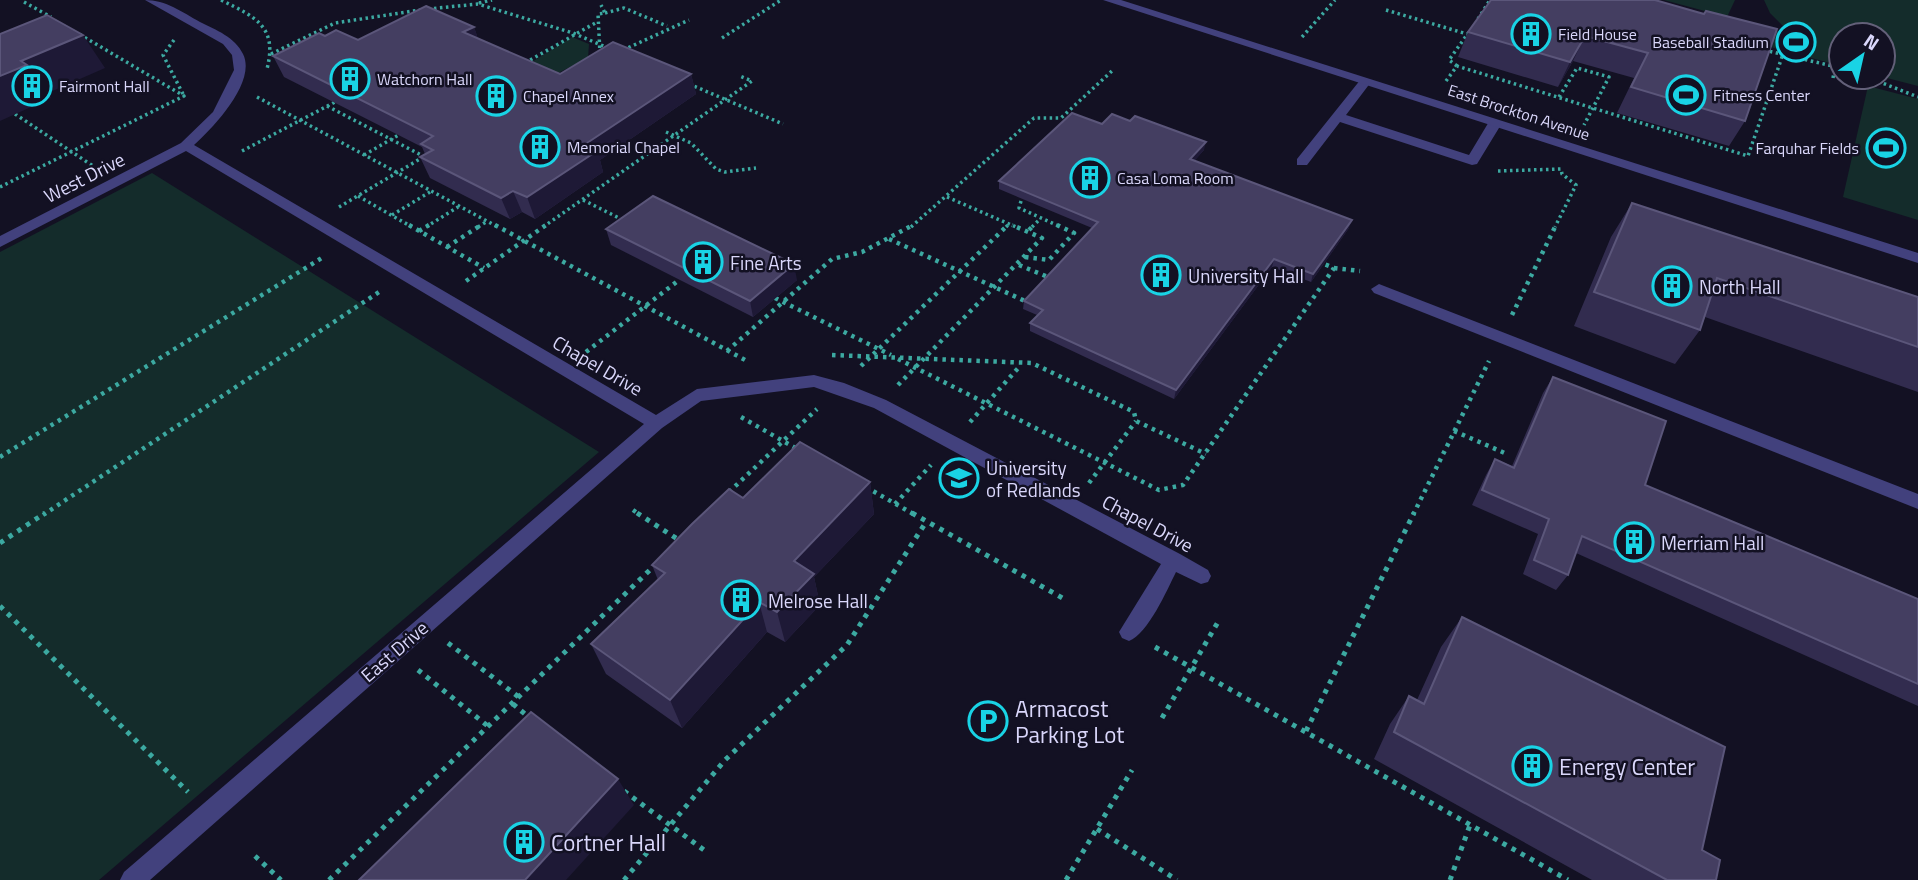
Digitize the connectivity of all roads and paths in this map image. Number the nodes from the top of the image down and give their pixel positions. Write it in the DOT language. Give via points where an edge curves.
graph roads {
  1 [pos="151,0"];
  2 [pos="239,0"];
  3 [pos="492,0"];
  4 [pos="781,0"];
  5 [pos="1109,0"];
  6 [pos="1335,0"];
  7 [pos="1490,0"];
  8 [pos="24,2"];
  9 [pos="469,2"];
  10 [pos="478,4"];
  11 [pos="230,5"];
  12 [pos="601,5"];
  13 [pos="1386,10"];
  14 [pos="606,13"];
  15 [pos="52,18"];
  16 [pos="689,20"];
  17 [pos="597,22"];
  18 [pos="667,27"];
  19 [pos="76,32"];
  20 [pos="573,33"];
  21 [pos="1467,34"];
  22 [pos="182,36"];
  23 [pos="722,38"];
  24 [pos="1299,40"];
  25 [pos="598,44"];
  26 [pos="1763,49"];
  27 [pos="617,52"];
  28 [pos="271,54"];
  29 [pos="1783,54"];
  30 [pos="609,55"];
  31 [pos="629,57"];
  32 [pos="1827,64"];
  33 [pos="1457,66"];
  34 [pos="1114,70"];
  35 [pos="529,72"];
  36 [pos="740,76"];
  37 [pos="677,78"];
  38 [pos="1365,82"];
  39 [pos="1443,85"];
  40 [pos="1897,89"];
  41 [pos="184,96"];
  42 [pos="1559,97"];
  43 [pos="1918,97"];
  44 [pos="256,99"];
  45 [pos="725,100"];
  46 [pos="335,102"];
  47 [pos="327,106"];
  48 [pos="1594,108"];
  49 [pos="15,114"];
  50 [pos="1338,117"];
  51 [pos="298,121"];
  52 [pos="1495,123"];
  53 [pos="783,124"];
  54 [pos="666,132"];
  55 [pos="402,133"];
  56 [pos="1579,134"];
  57 [pos="674,136"];
  58 [pos="391,140"];
  59 [pos="258,142"];
  60 [pos="186,146"];
  61 [pos="435,150"];
  62 [pos="73,152"];
  63 [pos="363,155"];
  64 [pos="424,156"];
  65 [pos="1302,162"];
  66 [pos="96,168"];
  67 [pos="756,168"];
  68 [pos="1498,171"];
  69 [pos="397,173"];
  70 [pos="0,187"];
  71 [pos="431,192"];
  72 [pos="947,197"];
  73 [pos="583,200"];
  74 [pos="1021,201"];
  75 [pos="459,206"];
  76 [pos="392,215"];
  77 [pos="1040,219"];
  78 [pos="487,221"];
  79 [pos="626,222"];
  80 [pos="1010,223"];
  81 [pos="1071,223"];
  82 [pos="1065,228"];
  83 [pos="1028,230"];
  84 [pos="419,231"];
  85 [pos="888,239"];
  86 [pos="524,241"];
  87 [pos="0,242"];
  88 [pos="347,243"];
  89 [pos="447,247"];
  90 [pos="1025,257"];
  91 [pos="1918,258"];
  92 [pos="1324,264"];
  93 [pos="1019,265"];
  94 [pos="959,272"];
  95 [pos="403,276"];
  96 [pos="1048,277"];
  97 [pos="679,280"];
  98 [pos="995,287"];
  99 [pos="1379,289"];
  100 [pos="775,298"];
  101 [pos="1025,301"];
  102 [pos="783,302"];
  103 [pos="645,307"];
  104 [pos="1510,319"];
  105 [pos="603,339"];
  106 [pos="879,349"];
  107 [pos="727,351"];
  108 [pos="1493,353"];
  109 [pos="828,355"];
  110 [pos="872,356"];
  111 [pos="895,357"];
  112 [pos="924,358"];
  113 [pos="750,363"];
  114 [pos="1021,365"];
  115 [pos="861,366"];
  116 [pos="917,368"];
  117 [pos="720,392"];
  118 [pos="986,403"];
  119 [pos="880,404"];
  120 [pos="819,407"];
  121 [pos="1136,421"];
  122 [pos="970,422"];
  123 [pos="656,423"];
  124 [pos="1454,431"];
  125 [pos="781,441"];
  126 [pos="804,453"];
  127 [pos="1206,454"];
  128 [pos="1507,454"];
  129 [pos="0,457"];
  130 [pos="1105,462"];
  131 [pos="931,465"];
  132 [pos="861,485"];
  133 [pos="726,495"];
  134 [pos="1918,502"];
  135 [pos="895,504"];
  136 [pos="1071,506"];
  137 [pos="633,510"];
  138 [pos="926,522"];
  139 [pos="690,531"];
  140 [pos="680,540"];
  141 [pos="0,543"];
  142 [pos="691,548"];
  143 [pos="671,550"];
  144 [pos="662,559"];
  145 [pos="1173,560"];
  146 [pos="1201,576"];
  147 [pos="1066,600"];
  148 [pos="0,606"];
  149 [pos="1218,622"];
  150 [pos="424,625"];
  151 [pos="1129,632"];
  152 [pos="1155,647"];
  153 [pos="395,651"];
  154 [pos="1192,668"];
  155 [pos="520,698"];
  156 [pos="513,704"];
  157 [pos="1162,718"];
  158 [pos="534,720"];
  159 [pos="489,727"];
  160 [pos="1306,731"];
  161 [pos="1132,770"];
  162 [pos="617,786"];
  163 [pos="191,795"];
  164 [pos="1470,825"];
  165 [pos="669,826"];
  166 [pos="1097,829"];
  167 [pos="708,853"];
  168 [pos="255,856"];
  169 [pos="132,880"];
  170 [pos="281,880"];
  171 [pos="328,880"];
  172 [pos="624,880"];
  173 [pos="1066,880"];
  174 [pos="1177,880"];
  175 [pos="1450,880"];
  176 [pos="1568,880"];
  1 -- 60 [label="street" via="227,41 238,55 240,70 219,114"];
  2 -- 11 [label="path"];
  3 -- 10 [label="path"];
  4 -- 23 [label="path"];
  5 -- 38 [label="street, East Brockton Avenue"];
  6 -- 24 [label="path"];
  7 -- 21 [label="path"];
  8 -- 15 [label="path"];
  9 -- 10 [label="path"];
  9 -- 28 [label="path" via="335,23"];
  10 -- 20 [label="path"];
  12 -- 14 [label="path"];
  13 -- 21 [label="path"];
  14 -- 17 [label="path" via="598,14"];
  14 -- 18 [label="path" via="624,8"];
  16 -- 18 [label="path"];
  17 -- 20 [label="path"];
  17 -- 25 [label="path"];
  18 -- 27 [label="path" via="645,42"];
  19 -- 41 [label="path"];
  20 -- 25 [label="path"];
  20 -- 35 [label="path" via="518,67"];
  21 -- 33 [label="path" via="1449,60"];
  22 -- 41 [label="path" via="163,55"];
  25 -- 27 [label="path"];
  25 -- 30 [label="path" via="600,59"];
  26 -- 29 [label="path"];
  27 -- 31 [label="path"];
  29 -- 32 [label="path"];
  29 -- 48 [label="path" via="1748,156"];
  33 -- 39 [label="path"];
  33 -- 42 [label="path"];
  34 -- 72 [label="path" via="1061,118 1034,118"];
  36 -- 45 [label="path" via="752,81"];
  37 -- 45 [label="path"];
  38 -- 50 [label="street"];
  38 -- 52 [label="street, East Brockton Avenue"];
  40 -- 43 [label="path"];
  41 -- 62 [label="path"];
  42 -- 48 [label="path"];
  42 -- 48 [label="path" via="1577,68 1609,77"];
  44 -- 51 [label="path"];
  45 -- 53 [label="path"];
  45 -- 57 [label="path"];
  46 -- 47 [label="path"];
  47 -- 51 [label="path"];
  47 -- 58 [label="path"];
  48 -- 56 [label="path"];
  49 -- 62 [label="path"];
  50 -- 52 [label="street" via="1472,161"];
  50 -- 65 [label="street"];
  51 -- 59 [label="path"];
  51 -- 63 [label="path"];
  52 -- 91 [label="street, East Brockton Avenue"];
  54 -- 57 [label="path"];
  55 -- 58 [label="path"];
  57 -- 67 [label="path" via="691,143 716,169"];
  57 -- 73 [label="path"];
  58 -- 63 [label="path"];
  58 -- 64 [label="path"];
  60 -- 87 [label="street, West Drive"];
  60 -- 88 [label="street, Chapel Drive"];
  61 -- 64 [label="path"];
  62 -- 66 [label="path"];
  62 -- 70 [label="path"];
  63 -- 69 [label="path"];
  64 -- 69 [label="path"];
  68 -- 104 [label="path" via="1560,169 1576,185"];
  69 -- 71 [label="path"];
  69 -- 76 [label="path" via="357,196"];
  71 -- 75 [label="path"];
  71 -- 76 [label="path"];
  72 -- 80 [label="path"];
  72 -- 85 [label="path" via="909,229"];
  73 -- 79 [label="path"];
  73 -- 86 [label="path"];
  74 -- 77 [label="path" via="1020,208"];
  75 -- 78 [label="path"];
  75 -- 84 [label="path"];
  76 -- 84 [label="path"];
  77 -- 82 [label="path"];
  77 -- 83 [label="path"];
  78 -- 86 [label="path"];
  78 -- 89 [label="path"];
  80 -- 83 [label="path"];
  80 -- 94 [label="path"];
  81 -- 82 [label="path"];
  82 -- 90 [label="path" via="1074,233 1049,260"];
  83 -- 90 [label="path" via="1042,238"];
  84 -- 89 [label="path"];
  85 -- 94 [label="path"];
  85 -- 102 [label="path" via="862,253 832,260"];
  86 -- 89 [label="path" via="484,268"];
  86 -- 103 [label="path"];
  88 -- 95 [label="street, Chapel Drive"];
  88 -- 129 [label="path"];
  90 -- 93 [label="path"];
  92 -- 127 [label="path" via="1334,268"];
  93 -- 96 [label="path"];
  93 -- 98 [label="path"];
  94 -- 98 [label="path"];
  94 -- 106 [label="path"];
  95 -- 123 [label="street, Chapel Drive"];
  95 -- 141 [label="path"];
  97 -- 103 [label="path"];
  98 -- 101 [label="path"];
  98 -- 112 [label="path"];
  99 -- 134 [label="street"];
  100 -- 102 [label="path"];
  102 -- 106 [label="path"];
  102 -- 107 [label="path"];
  103 -- 105 [label="path"];
  103 -- 107 [label="path"];
  106 -- 110 [label="path"];
  106 -- 111 [label="path"];
  107 -- 113 [label="path"];
  108 -- 124 [label="path"];
  109 -- 110 [label="path"];
  110 -- 111 [label="path"];
  110 -- 115 [label="path"];
  111 -- 112 [label="path"];
  111 -- 116 [label="path"];
  112 -- 114 [label="path"];
  112 -- 116 [label="path"];
  114 -- 118 [label="path"];
  114 -- 121 [label="path" via="1032,362 1135,412"];
  116 -- 118 [label="path"];
  116 -- 119 [label="path"];
  117 -- 119 [label="street, Chapel Drive" via="814,381"];
  117 -- 123 [label="street, Chapel Drive" via="697,395"];
  117 -- 125 [label="path" via="740,416"];
  118 -- 122 [label="path"];
  118 -- 130 [label="path"];
  119 -- 136 [label="street, Chapel Drive"];
  120 -- 125 [label="path"];
  121 -- 127 [label="path"];
  121 -- 130 [label="path"];
  123 -- 150 [label="street, East Drive"];
  124 -- 128 [label="path"];
  124 -- 160 [label="path"];
  125 -- 126 [label="path"];
  125 -- 133 [label="path"];
  127 -- 130 [label="path" via="1183,485 1160,490"];
  130 -- 136 [label="path"];
  131 -- 135 [label="path"];
  132 -- 135 [label="path"];
  135 -- 138 [label="path"];
  136 -- 145 [label="street, Chapel Drive"];
  137 -- 140 [label="path"];
  138 -- 147 [label="path"];
  138 -- 165 [label="path" via="847,645 725,760"];
  139 -- 140 [label="path"];
  140 -- 142 [label="path"];
  140 -- 143 [label="path"];
  144 -- 155 [label="path"];
  145 -- 146 [label="street, Chapel Drive"];
  145 -- 151 [label="street"];
  148 -- 163 [label="path"];
  149 -- 154 [label="path"];
  150 -- 153 [label="street, East Drive"];
  150 -- 155 [label="path"];
  152 -- 154 [label="path"];
  153 -- 159 [label="path"];
  153 -- 169 [label="street, East Drive"];
  154 -- 157 [label="path"];
  154 -- 160 [label="path"];
  155 -- 156 [label="path"];
  156 -- 158 [label="path"];
  156 -- 159 [label="path"];
  159 -- 171 [label="path"];
  160 -- 164 [label="path"];
  161 -- 166 [label="path"];
  162 -- 165 [label="path"];
  164 -- 175 [label="path"];
  164 -- 176 [label="path"];
  165 -- 167 [label="path"];
  165 -- 172 [label="path"];
  166 -- 173 [label="path"];
  166 -- 174 [label="path"];
  168 -- 170 [label="path"];
}
